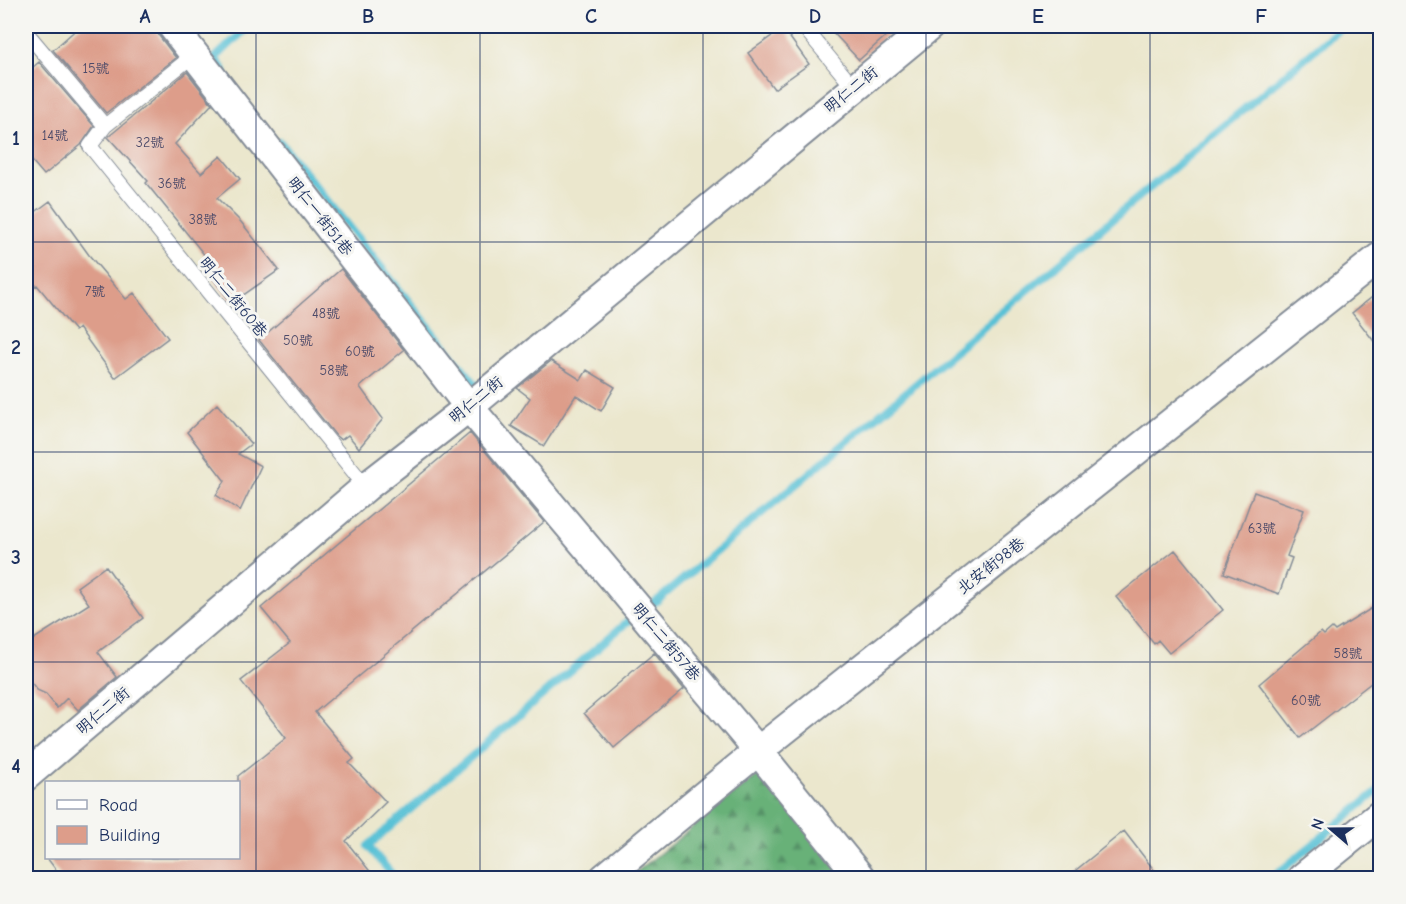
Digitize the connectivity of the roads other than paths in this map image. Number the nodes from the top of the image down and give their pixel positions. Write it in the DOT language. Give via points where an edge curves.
graph roads {
  1 [pos="172,26"];
  2 [pos="803,26"];
  3 [pos="930,26"];
  4 [pos="26,32"];
  5 [pos="195,54"];
  6 [pos="854,88"];
  7 [pos="105,126"];
  8 [pos="1380,257"];
  9 [pos="469,407"];
  10 [pos="366,487"];
  11 [pos="758,751"];
  12 [pos="29,767"];
  13 [pos="1380,815"];
  14 [pos="604,879"];
  15 [pos="861,879"];
  16 [pos="1302,879"];
  1 -- 5 [label="street, 明仁一街51巷"];
  2 -- 6 [label="lane"];
  3 -- 6 [label="street, 明仁二街"];
  4 -- 7 [label="lane"];
  5 -- 7 [label="lane"];
  5 -- 9 [label="street, 明仁一街51巷"];
  6 -- 9 [label="street, 明仁二街"];
  7 -- 10 [label="lane, 明仁二街60巷" via="90,146"];
  8 -- 11 [label="street, 北安街98巷"];
  9 -- 10 [label="street, 明仁二街"];
  9 -- 11 [label="street, 明仁二街57巷"];
  10 -- 12 [label="street, 明仁二街"];
  11 -- 14 [label="street, 北安街98巷"];
  11 -- 15 [label="street, 明仁二街57巷"];
  13 -- 16 [label="street"];
}
